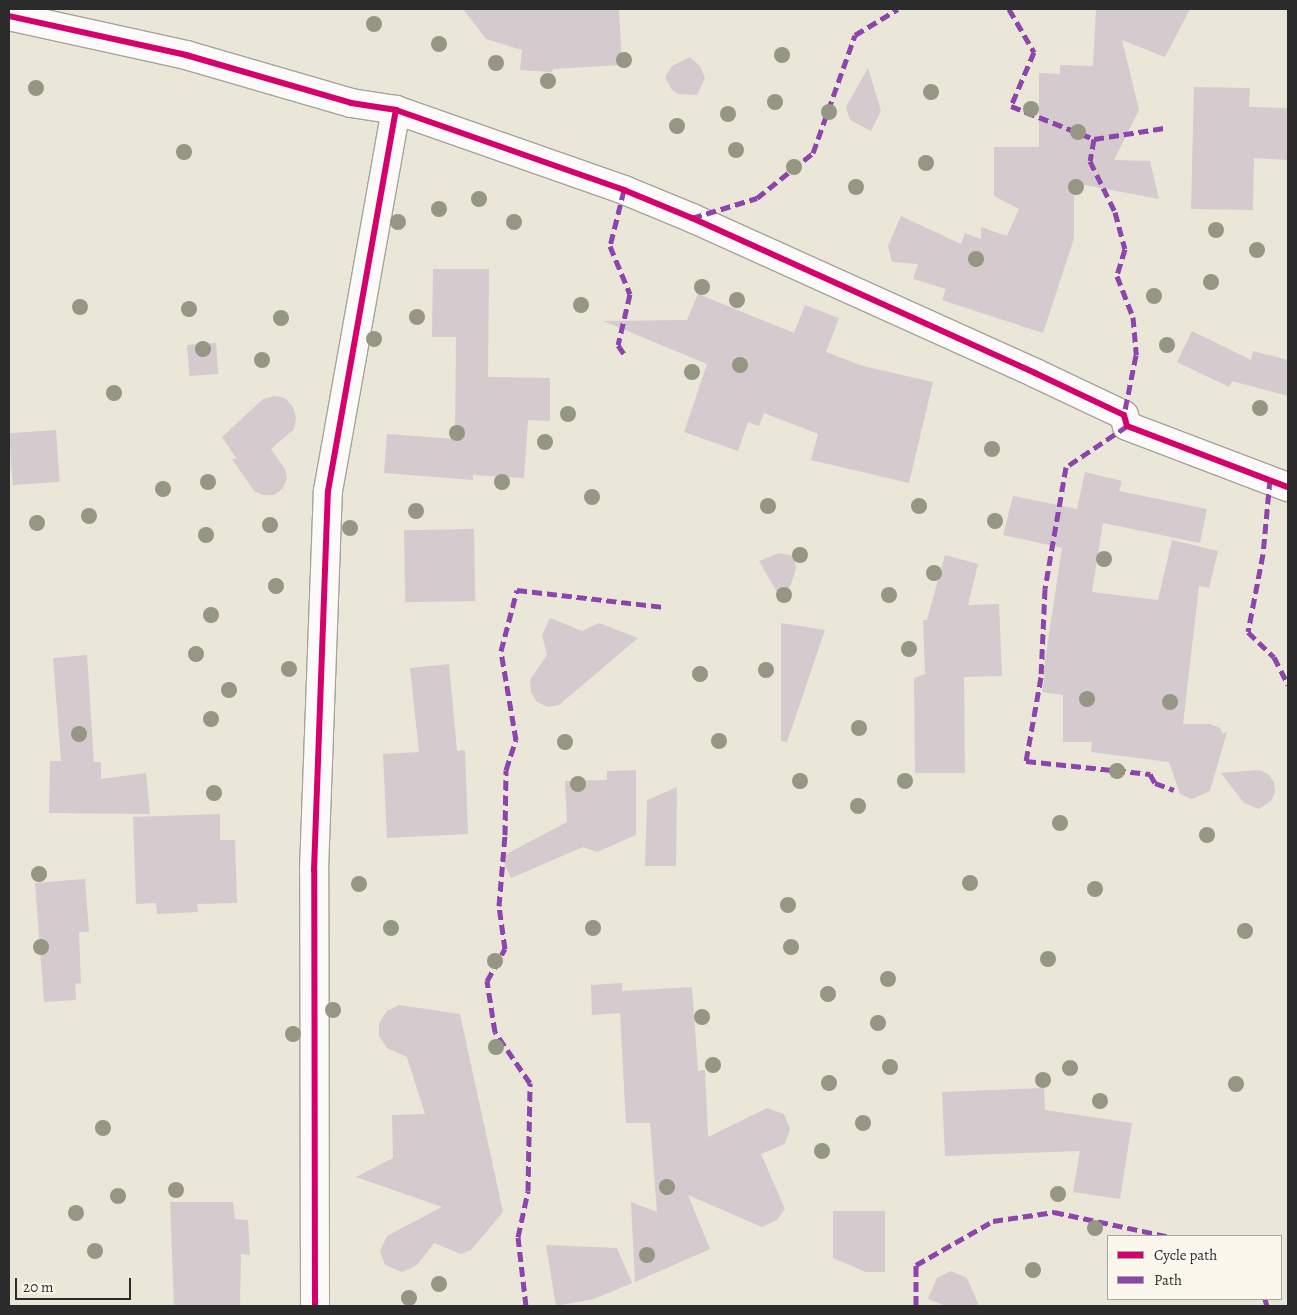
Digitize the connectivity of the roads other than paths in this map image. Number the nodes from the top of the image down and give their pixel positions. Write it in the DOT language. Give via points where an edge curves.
graph roads {
  1 [pos="9,16"];
  2 [pos="396,110"];
  3 [pos="1288,487"];
  4 [pos="315,1306"];
  1 -- 2 [label="street" via="186,56 351,103"];
  2 -- 3 [label="street" via="624,190 692,218 1124,415 1127,426"];
  2 -- 4 [label="street" via="328,491 314,870"];
}
